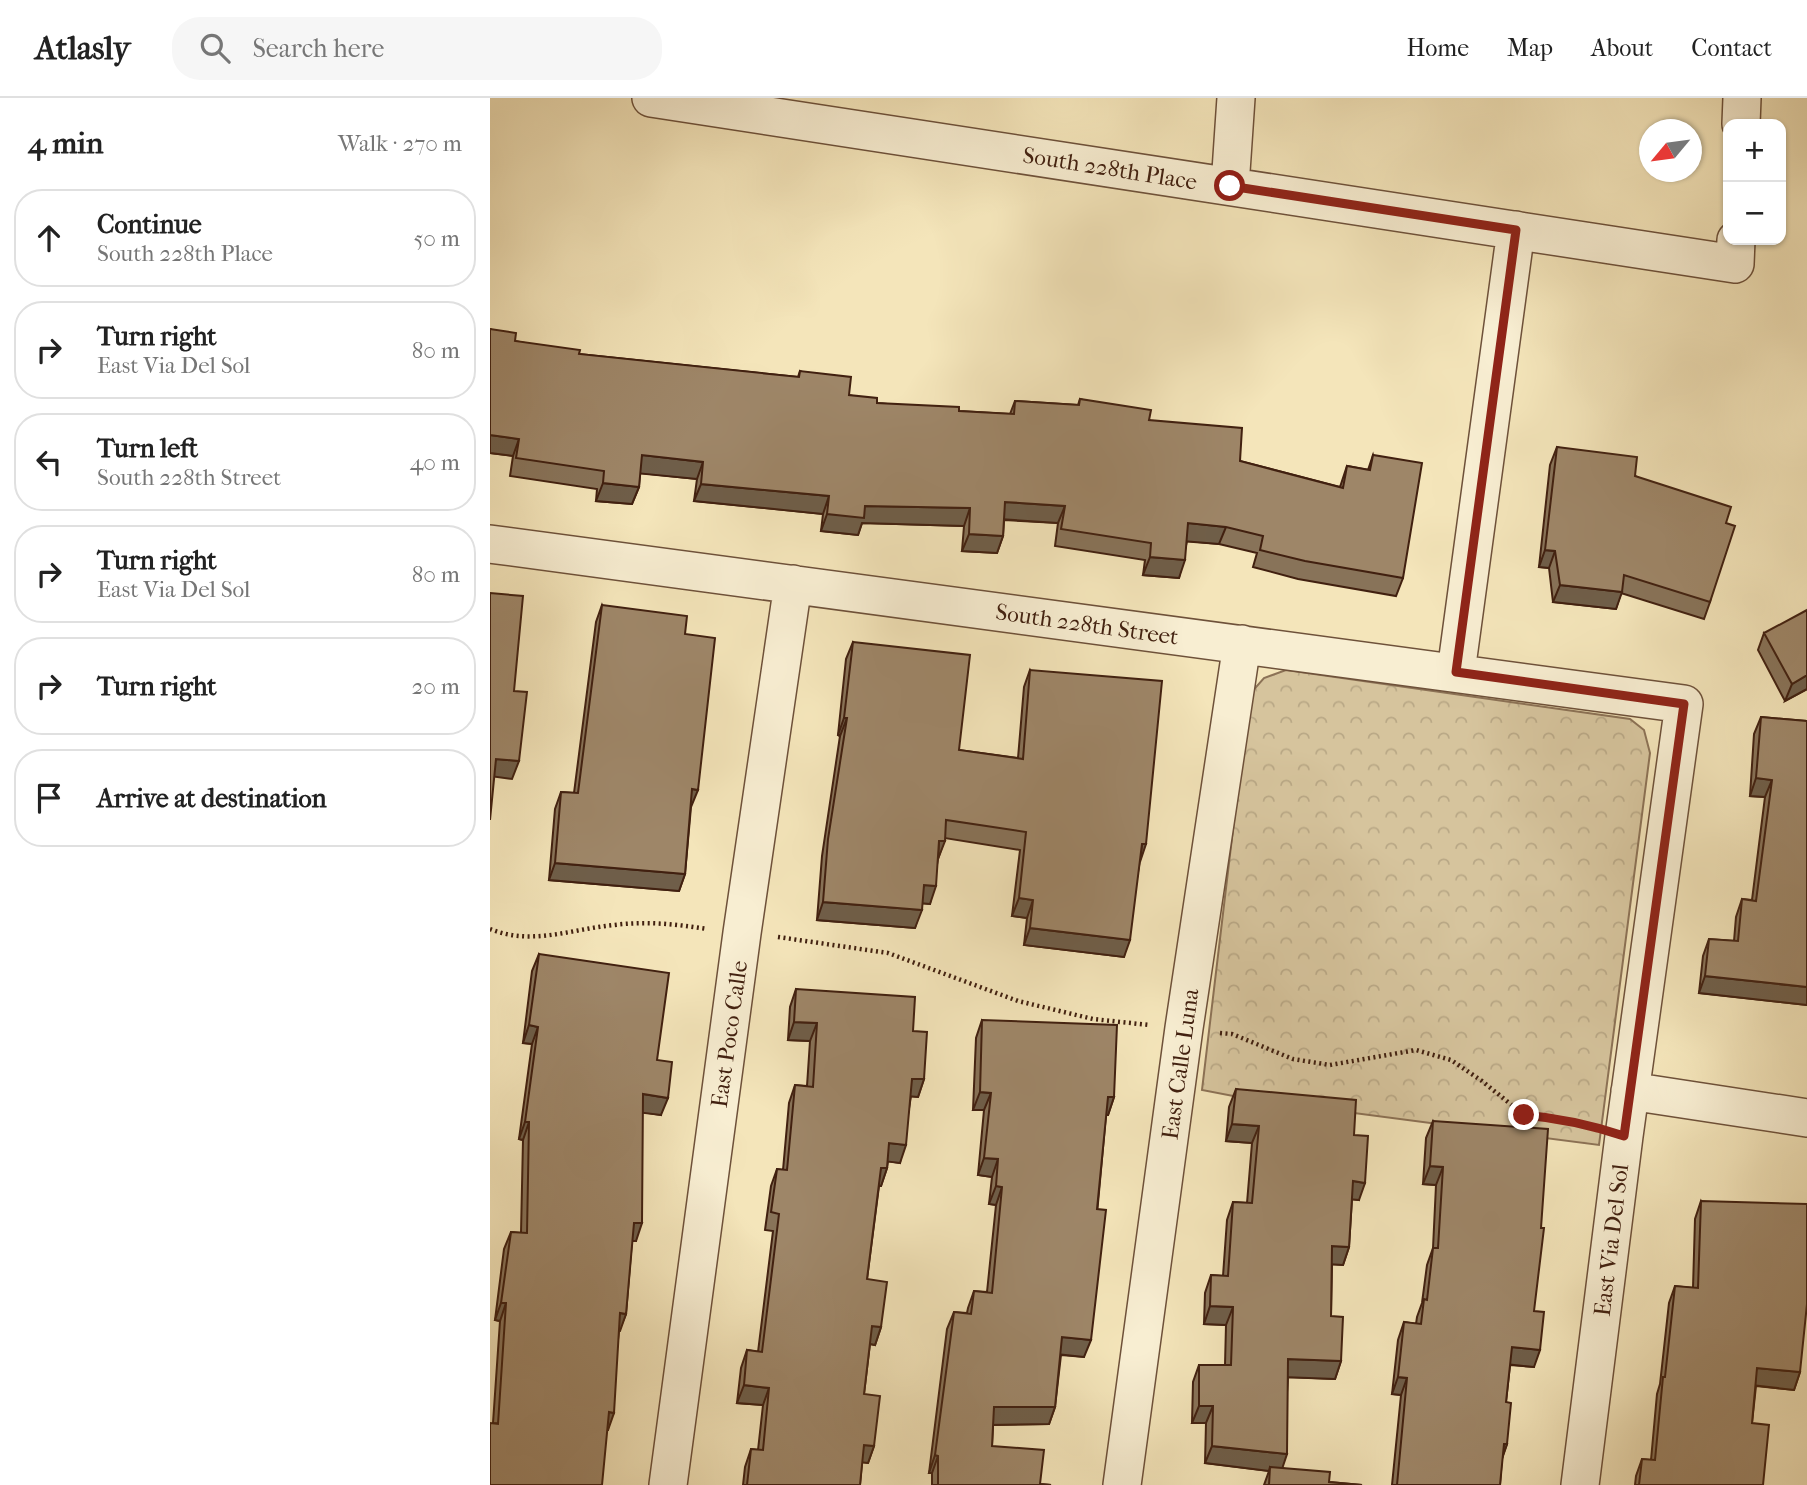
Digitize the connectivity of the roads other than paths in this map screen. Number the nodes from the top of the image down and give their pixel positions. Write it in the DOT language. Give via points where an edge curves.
graph roads {
  1 [pos="1236,98"];
  2 [pos="1742,98"];
  3 [pos="664,99"];
  4 [pos="1741,119"];
  5 [pos="1230,186"];
  6 [pos="1516,230"];
  7 [pos="1736,252"];
  8 [pos="490,544"];
  9 [pos="793,584"];
  10 [pos="1242,644"];
  11 [pos="1456,672"];
  12 [pos="1684,704"];
  13 [pos="1630,1091"];
  14 [pos="1807,1118"];
  15 [pos="668,1485"];
  16 [pos="1122,1485"];
  17 [pos="1580,1485"];
  1 -- 5 [label="street"];
  2 -- 4 [label="street"];
  3 -- 5 [label="street, South 228th Place"];
  5 -- 6 [label="street, South 228th Place"];
  6 -- 7 [label="street, South 228th Place"];
  6 -- 11 [label="street"];
  8 -- 9 [label="street, South 228th Street"];
  9 -- 10 [label="street, South 228th Street"];
  9 -- 15 [label="street, East Poco Calle"];
  10 -- 11 [label="street, South 228th Street"];
  10 -- 16 [label="street, East Calle Luna"];
  11 -- 12 [label="street, South 228th Street"];
  12 -- 13 [label="street, East Via Del Sol"];
  13 -- 14 [label="street"];
  13 -- 17 [label="street, East Via Del Sol"];
}
